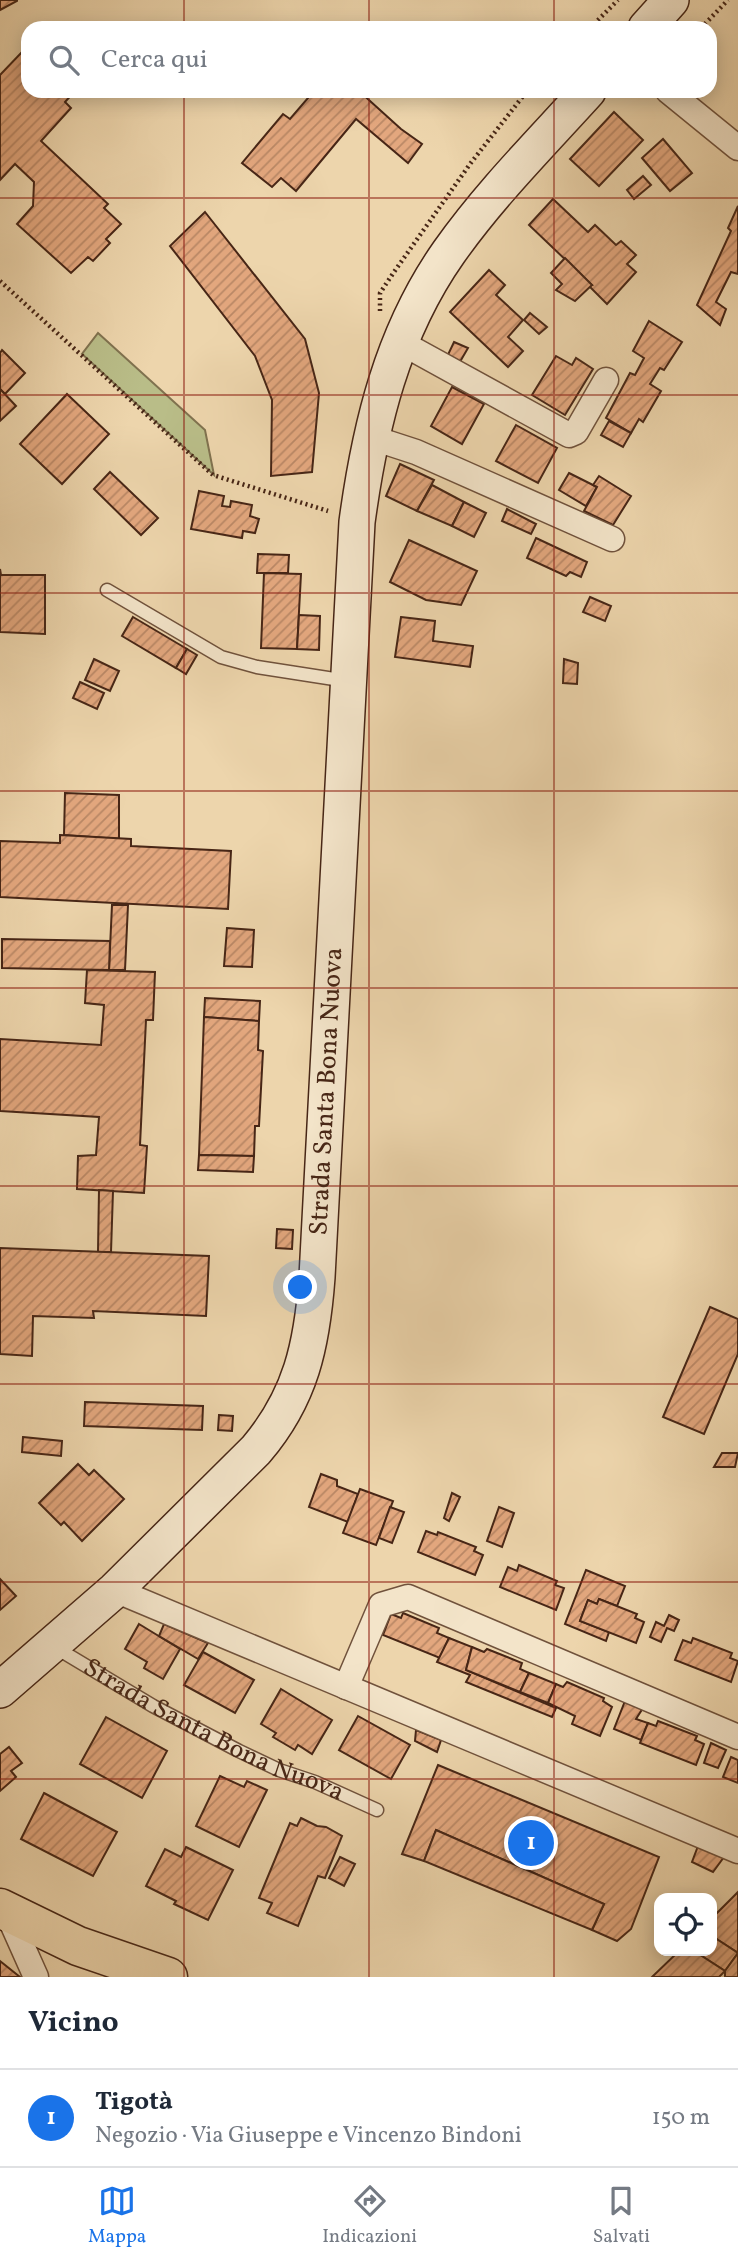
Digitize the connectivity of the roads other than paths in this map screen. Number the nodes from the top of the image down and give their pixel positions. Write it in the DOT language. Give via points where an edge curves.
graph roads {
  1 [pos="671,0"];
  2 [pos="652,21"];
  3 [pos="582,98"];
  4 [pos="677,98"];
  5 [pos="738,148"];
  6 [pos="400,342"];
  7 [pos="606,380"];
  8 [pos="370,437"];
  9 [pos="612,539"];
  10 [pos="107,590"];
  11 [pos="348,681"];
  12 [pos="115,1590"];
  13 [pos="53,1646"];
  14 [pos="346,1687"];
  15 [pos="0,1690"];
  16 [pos="738,1737"];
  17 [pos="377,1810"];
  18 [pos="738,1851"];
  19 [pos="3,1910"];
  20 [pos="35,1977"];
  21 [pos="168,1977"];
  1 -- 2 [label="street"];
  3 -- 6 [label="street, Strada Santa Bona Nuova" via="447,254"];
  4 -- 5 [label="street"];
  6 -- 7 [label="street" via="569,435 576,432"];
  6 -- 8 [label="street, Strada Santa Bona Nuova"];
  8 -- 9 [label="street" via="416,452"];
  8 -- 11 [label="street, Strada Santa Bona Nuova" via="357,522"];
  10 -- 11 [label="lane" via="221,657"];
  11 -- 12 [label="street, Strada Santa Bona Nuova" via="315,1309 303,1369 274,1430"];
  12 -- 13 [label="street, Strada Santa Bona Nuova"];
  12 -- 14 [label="street"];
  13 -- 15 [label="street, Strada Santa Bona Nuova"];
  13 -- 17 [label="lane, Strada Santa Bona Nuova" via="239,1751"];
  14 -- 16 [label="street" via="381,1605 408,1597"];
  14 -- 18 [label="street"];
  19 -- 20 [label="street"];
  19 -- 21 [label="main road" via="78,1946"];
}
